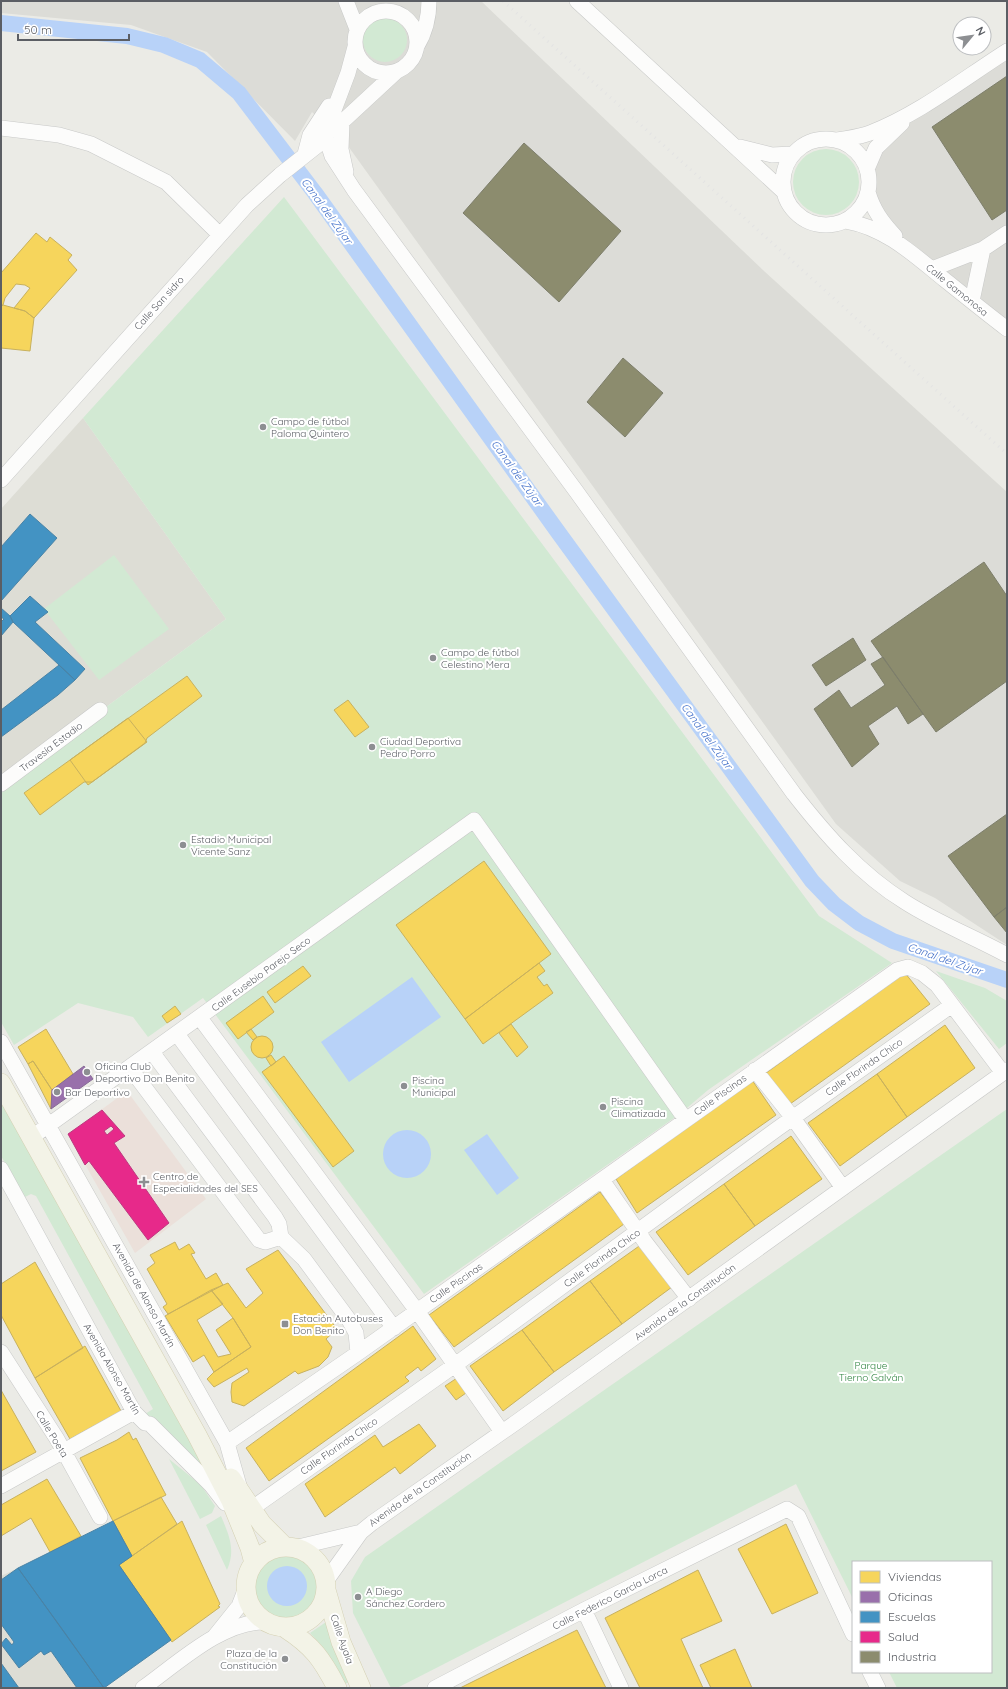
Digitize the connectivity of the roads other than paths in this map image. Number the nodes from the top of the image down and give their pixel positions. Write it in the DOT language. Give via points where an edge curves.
graph roads {
  1 [pos="346,1"];
  2 [pos="374,1"];
  3 [pos="406,1"];
  4 [pos="429,1"];
  5 [pos="577,1"];
  6 [pos="389,11"];
  7 [pos="357,29"];
  8 [pos="418,46"];
  9 [pos="355,47"];
  10 [pos="1007,51"];
  11 [pos="396,72"];
  12 [pos="345,80"];
  13 [pos="920,108"];
  14 [pos="342,122"];
  15 [pos="1,128"];
  16 [pos="325,134"];
  17 [pos="837,140"];
  18 [pos="735,146"];
  19 [pos="306,154"];
  20 [pos="792,154"];
  21 [pos="332,156"];
  22 [pos="867,169"];
  23 [pos="349,182"];
  24 [pos="783,191"];
  25 [pos="868,192"];
  26 [pos="846,221"];
  27 [pos="1007,233"];
  28 [pos="220,235"];
  29 [pos="983,249"];
  30 [pos="908,250"];
  31 [pos="932,269"];
  32 [pos="972,301"];
  33 [pos="1007,329"];
  34 [pos="1,480"];
  35 [pos="100,710"];
  36 [pos="1,784"];
  37 [pos="1007,955"];
  38 [pos="952,1005"];
  39 [pos="200,1018"];
  40 [pos="177,1034"];
  41 [pos="1,1042"];
  42 [pos="152,1052"];
  43 [pos="130,1068"];
  44 [pos="755,1070"];
  45 [pos="1005,1072"];
  46 [pos="1,1083"];
  47 [pos="681,1112"];
  48 [pos="793,1118"];
  49 [pos="49,1127"];
  50 [pos="32,1138"];
  51 [pos="1,1169"];
  52 [pos="602,1180"];
  53 [pos="843,1188"];
  54 [pos="638,1232"];
  55 [pos="281,1237"];
  56 [pos="689,1298"];
  57 [pos="417,1311"];
  58 [pos="394,1328"];
  59 [pos="358,1353"];
  60 [pos="1,1354"];
  61 [pos="454,1365"];
  62 [pos="134,1412"];
  63 [pos="502,1432"];
  64 [pos="227,1442"];
  65 [pos="63,1452"];
  66 [pos="1,1486"];
  67 [pos="241,1502"];
  68 [pos="100,1517"];
  69 [pos="361,1532"];
  70 [pos="290,1548"];
  71 [pos="252,1555"];
  72 [pos="326,1585"];
  73 [pos="246,1588"];
  74 [pos="584,1610"];
  75 [pos="266,1622"];
  76 [pos="285,1628"];
  77 [pos="852,1632"];
  78 [pos="213,1638"];
  79 [pos="870,1673"];
  80 [pos="143,1688"];
  81 [pos="337,1688"];
  82 [pos="361,1688"];
  83 [pos="435,1688"];
  84 [pos="621,1688"];
  85 [pos="878,1688"];
  1 -- 7 [label="street"];
  2 -- 6 [label="street"];
  3 -- 6 [label="street"];
  4 -- 8 [label="street" via="428,22"];
  5 -- 18 [label="street"];
  6 -- 7 [label="street" via="381,10 371,14"];
  6 -- 8 [label="street" via="400,13 414,27"];
  7 -- 9 [label="street"];
  8 -- 11 [label="street" via="411,62"];
  9 -- 11 [label="street" via="359,57 370,68 386,73"];
  9 -- 12 [label="street"];
  10 -- 13 [label="street"];
  11 -- 14 [label="street"];
  12 -- 16 [label="street"];
  12 -- 19 [label="street" via="310,135"];
  13 -- 17 [label="street" via="868,133"];
  13 -- 22 [label="street" via="876,148"];
  14 -- 16 [label="street"];
  14 -- 23 [label="street" via="341,149"];
  15 -- 28 [label="street" via="60,135 90,144 166,182"];
  16 -- 19 [label="street, Calle San sidro" via="318,145"];
  16 -- 21 [label="street"];
  17 -- 20 [label="street" via="813,141 801,146"];
  17 -- 22 [label="street" via="856,151"];
  18 -- 20 [label="street" via="772,155"];
  18 -- 24 [label="street"];
  19 -- 21 [label="street"];
  19 -- 28 [label="street, Calle San sidro" via="247,205"];
  20 -- 24 [label="street" via="785,165"];
  21 -- 23 [label="street"];
  22 -- 25 [label="street"];
  23 -- 37 [label="street" via="826,835 860,868 905,902"];
  24 -- 26 [label="street" via="787,203 807,222 820,226"];
  25 -- 26 [label="street" via="864,203"];
  25 -- 30 [label="street, Calle Gamonosa" via="877,214"];
  26 -- 30 [label="street, Calle Gamonosa" via="877,229"];
  27 -- 29 [label="street"];
  28 -- 34 [label="street, Calle San sidro"];
  29 -- 31 [label="street"];
  29 -- 32 [label="street"];
  30 -- 31 [label="street, Calle Gamonosa"];
  31 -- 32 [label="street, Calle Gamonosa"];
  32 -- 33 [label="street, Calle Gamonosa"];
  35 -- 36 [label="street, Travesía Estadio"];
  38 -- 44 [label="street, Calle Piscinas" via="937,985 922,973 908,967 897,970"];
  38 -- 45 [label="street, Calle Piscinas"];
  38 -- 48 [label="street, Calle Florinda Chico"];
  39 -- 40 [label="street, Calle Eusebio Parejo Seco"];
  39 -- 47 [label="street, Calle Eusebio Parejo Seco" via="474,820"];
  39 -- 57 [label="street"];
  40 -- 42 [label="street, Calle Eusebio Parejo Seco"];
  40 -- 58 [label="street"];
  41 -- 49 [label="street, Avenida de Alonso Martín"];
  42 -- 43 [label="street, Calle Eusebio Parejo Seco"];
  42 -- 55 [label="street" via="275,1217"];
  43 -- 49 [label="street, Calle Eusebio Parejo Seco"];
  43 -- 55 [label="street" via="259,1240 265,1242"];
  44 -- 48 [label="street"];
  44 -- 52 [label="street, Calle Piscinas"];
  45 -- 53 [label="street, Avenida de la Constitución"];
  46 -- 50 [label="main road, Avenida de Alonso Martín"];
  48 -- 53 [label="street"];
  48 -- 54 [label="street, Calle Florinda Chico"];
  49 -- 50 [label="street, Calle Eusebio Parejo Seco"];
  49 -- 64 [label="street, Avenida de Alonso Martín"];
  50 -- 67 [label="main road, Avenida de Alonso Martín" via="173,1388"];
  51 -- 62 [label="street, Avenida Alonso Martín"];
  52 -- 54 [label="street"];
  52 -- 57 [label="street, Calle Piscinas"];
  53 -- 56 [label="street, Avenida de la Constitución"];
  54 -- 56 [label="street"];
  54 -- 61 [label="street, Calle Florinda Chico"];
  55 -- 59 [label="street" via="304,1259 349,1320 356,1333"];
  56 -- 63 [label="street, Avenida de la Constitución"];
  57 -- 58 [label="street, Calle Piscinas"];
  57 -- 61 [label="street"];
  58 -- 59 [label="street, Calle Piscinas"];
  59 -- 64 [label="street, Calle Piscinas"];
  60 -- 65 [label="street, Calle Poeta"];
  61 -- 63 [label="street"];
  61 -- 67 [label="street, Calle Florinda Chico"];
  62 -- 65 [label="street"];
  62 -- 71 [label="street, Avenida Alonso Martín" via="145,1423 150,1424 220,1495"];
  63 -- 69 [label="street, Avenida de la Constitución"];
  64 -- 67 [label="street, Avenida de Alonso Martín"];
  65 -- 66 [label="street"];
  65 -- 68 [label="street, Calle Poeta"];
  67 -- 70 [label="main road, Avenida de Alonso Martín"];
  67 -- 71 [label="main road, Avenida de Alonso Martín"];
  69 -- 70 [label="street"];
  69 -- 72 [label="street"];
  70 -- 71 [label="main road" via="273,1549 263,1554"];
  70 -- 72 [label="main road" via="305,1552 315,1560 322,1569"];
  71 -- 73 [label="main road"];
  72 -- 76 [label="main road" via="324,1602 318,1612 309,1621"];
  72 -- 82 [label="main road, Calle Ayala" via="341,1642"];
  73 -- 75 [label="main road" via="248,1602 255,1614"];
  73 -- 78 [label="street" via="239,1606"];
  74 -- 77 [label="street, Calle Federico García Lorca" via="787,1509 798,1516"];
  74 -- 83 [label="street, Calle Federico García Lorca"];
  74 -- 84 [label="street"];
  75 -- 76 [label="main road"];
  75 -- 78 [label="street" via="246,1624"];
  76 -- 81 [label="main road" via="313,1649"];
  78 -- 80 [label="street"];
  79 -- 85 [label="street"];
}
